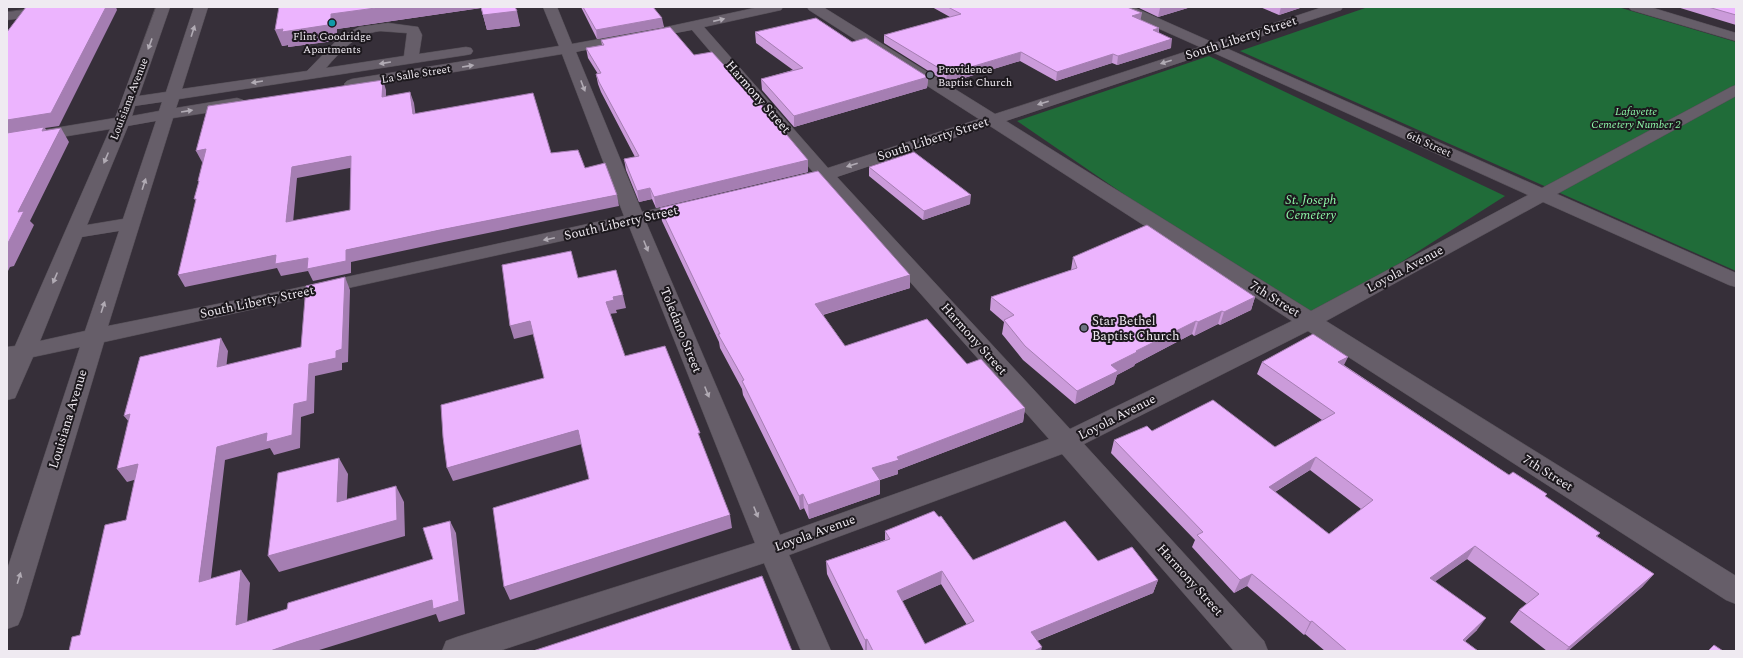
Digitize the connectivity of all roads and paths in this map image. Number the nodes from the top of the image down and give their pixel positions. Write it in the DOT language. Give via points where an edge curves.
graph roads {
  1 [pos="10,7"];
  2 [pos="78,7"];
  3 [pos="163,7"];
  4 [pos="201,7"];
  5 [pos="550,7"];
  6 [pos="714,7"];
  7 [pos="776,7"];
  8 [pos="814,7"];
  9 [pos="1122,7"];
  10 [pos="1336,7"];
  11 [pos="1636,7"];
  12 [pos="7,12"];
  13 [pos="674,15"];
  14 [pos="7,16"];
  15 [pos="696,26"];
  16 [pos="1736,37"];
  17 [pos="547,38"];
  18 [pos="570,40"];
  19 [pos="1212,47"];
  20 [pos="479,49"];
  21 [pos="411,59"];
  22 [pos="312,74"];
  23 [pos="334,87"];
  24 [pos="1736,90"];
  25 [pos="248,101"];
  26 [pos="129,102"];
  27 [pos="170,105"];
  28 [pos="992,120"];
  29 [pos="121,123"];
  30 [pos="7,141"];
  31 [pos="825,174"];
  32 [pos="779,185"];
  33 [pos="1543,196"];
  34 [pos="704,204"];
  35 [pos="636,220"];
  36 [pos="132,223"];
  37 [pos="74,233"];
  38 [pos="1736,281"];
  39 [pos="1309,321"];
  40 [pos="94,337"];
  41 [pos="15,353"];
  42 [pos="7,392"];
  43 [pos="1067,442"];
  44 [pos="772,549"];
  45 [pos="1736,591"];
  46 [pos="7,616"];
  47 [pos="457,651"];
  48 [pos="816,651"];
  49 [pos="1253,651"];
  1 -- 12 [label="street"];
  2 -- 14 [label="street"];
  3 -- 26 [label="street, Louisiana Avenue, one-way"];
  27 -- 4 [label="street, Louisiana Avenue, one-way"];
  5 -- 18 [label="street, Toledano Street"];
  6 -- 13 [label="street"];
  15 -- 7 [label="street, La Salle Street, one-way"];
  8 -- 28 [label="street, 7th Street"];
  9 -- 19 [label="street, 6th Street"];
  10 -- 19 [label="street, South Liberty Street"];
  11 -- 16 [label="street"];
  15 -- 18 [label="street, La Salle Street"];
  15 -- 31 [label="street, Harmony Street"];
  17 -- 18 [label="street, La Salle Street"];
  23 -- 18 [label="street, La Salle Street, one-way"];
  18 -- 35 [label="street, Toledano Street, one-way"];
  19 -- 28 [label="street, South Liberty Street, one-way"];
  19 -- 33 [label="street, 6th Street"];
  20 -- 21 [label="street, La Salle Street"];
  21 -- 22 [label="street, La Salle Street, one-way"];
  21 -- 22 [label="street" via="415,35 412,30 397,26 378,27 362,30 348,37"];
  22 -- 27 [label="street, La Salle Street, one-way"];
  24 -- 33 [label="street, Loyola Avenue"];
  27 -- 25 [label="street, La Salle Street, one-way"];
  26 -- 27 [label="street, La Salle Street"];
  26 -- 29 [label="street, Louisiana Avenue"];
  27 -- 29 [label="street, La Salle Street"];
  36 -- 27 [label="street, Louisiana Avenue, one-way"];
  28 -- 31 [label="street, South Liberty Street, one-way"];
  28 -- 39 [label="street, 7th Street"];
  29 -- 30 [label="street, La Salle Street"];
  29 -- 37 [label="street, Louisiana Avenue, one-way"];
  31 -- 32 [label="street, South Liberty Street"];
  31 -- 43 [label="street, Harmony Street"];
  33 -- 38 [label="street, 6th Street"];
  33 -- 39 [label="street, Loyola Avenue"];
  34 -- 35 [label="street, South Liberty Street"];
  35 -- 40 [label="street, South Liberty Street, one-way"];
  35 -- 44 [label="street, Toledano Street, one-way"];
  36 -- 37 [label="street"];
  40 -- 36 [label="street, Louisiana Avenue, one-way"];
  37 -- 41 [label="street, Louisiana Avenue, one-way"];
  39 -- 43 [label="street, Loyola Avenue"];
  39 -- 45 [label="street, 7th Street"];
  40 -- 41 [label="street, South Liberty Street"];
  46 -- 40 [label="street, Louisiana Avenue, one-way"];
  41 -- 42 [label="street, Louisiana Avenue"];
  43 -- 44 [label="street, Loyola Avenue"];
  43 -- 49 [label="street, Harmony Street"];
  44 -- 47 [label="street, Loyola Avenue"];
  44 -- 48 [label="street, Toledano Street"];
}
